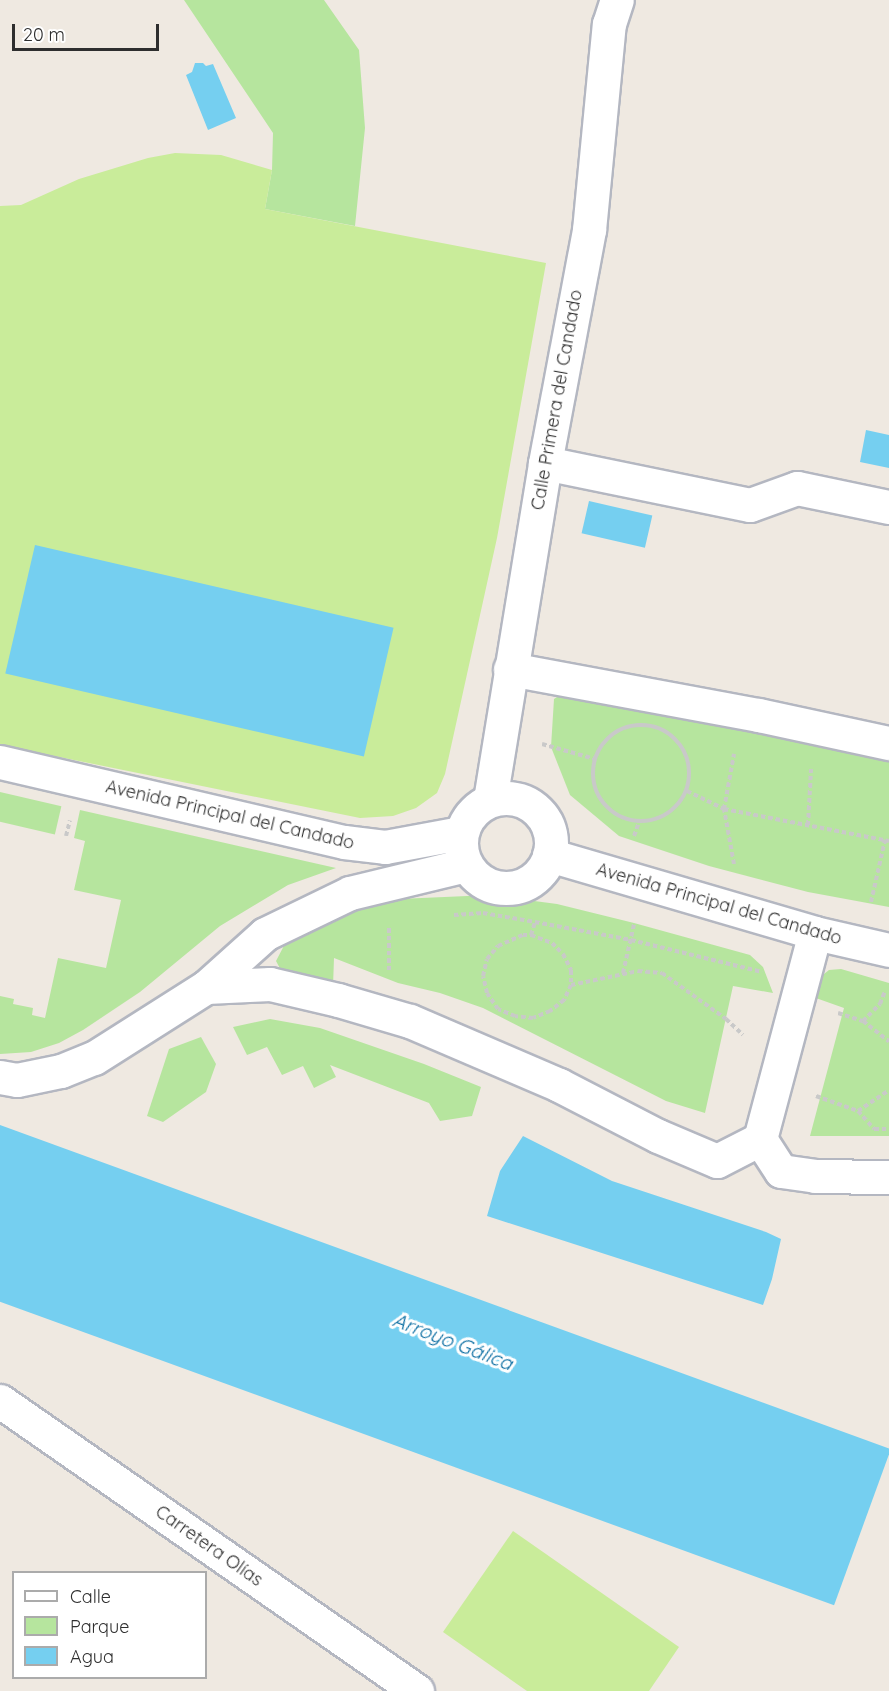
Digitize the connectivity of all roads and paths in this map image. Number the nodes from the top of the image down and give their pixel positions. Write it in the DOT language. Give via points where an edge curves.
graph roads {
  1 [pos="617,0"];
  2 [pos="545,463"];
  3 [pos="889,507"];
  4 [pos="510,669"];
  5 [pos="742,712"];
  6 [pos="814,727"];
  7 [pos="500,734"];
  8 [pos="889,743"];
  9 [pos="595,759"];
  10 [pos="0,762"];
  11 [pos="687,791"];
  12 [pos="490,800"];
  13 [pos="724,809"];
  14 [pos="808,825"];
  15 [pos="461,833"];
  16 [pos="887,841"];
  17 [pos="549,855"];
  18 [pos="465,865"];
  19 [pos="641,882"];
  20 [pos="390,884"];
  21 [pos="738,910"];
  22 [pos="447,915"];
  23 [pos="535,922"];
  24 [pos="814,933"];
  25 [pos="531,935"];
  26 [pos="631,940"];
  27 [pos="875,947"];
  28 [pos="623,973"];
  29 [pos="888,983"];
  30 [pos="571,985"];
  31 [pos="206,987"];
  32 [pos="797,1001"];
  33 [pos="386,1014"];
  34 [pos="863,1021"];
  35 [pos="889,1041"];
  36 [pos="0,1077"];
  37 [pos="776,1077"];
  38 [pos="889,1090"];
  39 [pos="858,1111"];
  40 [pos="889,1129"];
  41 [pos="760,1139"];
  42 [pos="889,1177"];
  43 [pos="0,1401"];
  44 [pos="417,1691"];
  1 -- 2 [label="street, Calle Primera del Candado" via="609,24 589,230"];
  2 -- 3 [label="street" via="750,505 797,488"];
  2 -- 4 [label="street, Calle Primera del Candado"];
  4 -- 5 [label="street"];
  4 -- 7 [label="street, Calle Primera del Candado"];
  5 -- 6 [label="street"];
  5 -- 13 [label="path"];
  6 -- 8 [label="street"];
  6 -- 14 [label="path"];
  7 -- 9 [label="path"];
  7 -- 12 [label="street, Calle Primera del Candado"];
  9 -- 11 [label="path" via="592,776 597,794 622,819 659,819 676,808"];
  9 -- 11 [label="path" via="604,741 619,729 638,724 657,728 674,738 685,753 690,772"];
  10 -- 15 [label="street, Avenida Principal del Candado" via="344,842 385,847"];
  11 -- 13 [label="path"];
  12 -- 15 [label="street" via="471,812"];
  12 -- 17 [label="street" via="515,798 536,809 549,830"];
  13 -- 14 [label="path"];
  13 -- 21 [label="path"];
  14 -- 16 [label="path"];
  15 -- 18 [label="street"];
  16 -- 27 [label="path"];
  17 -- 18 [label="street" via="539,874 521,886 500,889 480,881"];
  17 -- 19 [label="street, Avenida Principal del Candado"];
  18 -- 20 [label="street"];
  19 -- 21 [label="street, Avenida Principal del Candado"];
  19 -- 26 [label="path"];
  20 -- 31 [label="street" via="350,893 265,934"];
  20 -- 33 [label="path"];
  21 -- 24 [label="street, Avenida Principal del Candado"];
  22 -- 23 [label="path" via="483,914"];
  23 -- 25 [label="path"];
  23 -- 26 [label="path"];
  24 -- 27 [label="street, Avenida Principal del Candado"];
  24 -- 32 [label="street"];
  25 -- 30 [label="path" via="552,943 563,954 571,970"];
  25 -- 30 [label="path" via="510,939 487,958 483,976 487,993 498,1009 533,1018 564,1000"];
  26 -- 28 [label="path"];
  26 -- 32 [label="path" via="765,973"];
  28 -- 30 [label="path"];
  28 -- 37 [label="path" via="662,973 726,1019"];
  29 -- 34 [label="path" via="880,1004"];
  31 -- 33 [label="street" via="270,984"];
  31 -- 36 [label="street" via="94,1058 61,1071 16,1080"];
  32 -- 34 [label="path"];
  32 -- 37 [label="street"];
  33 -- 41 [label="street" via="559,1085 658,1136 717,1161"];
  34 -- 35 [label="path"];
  37 -- 39 [label="path"];
  37 -- 41 [label="street"];
  38 -- 39 [label="path"];
  39 -- 40 [label="path" via="874,1129"];
  41 -- 42 [label="street" via="781,1171 815,1176"];
  43 -- 44 [label="street, Carretera Olías"];
}
